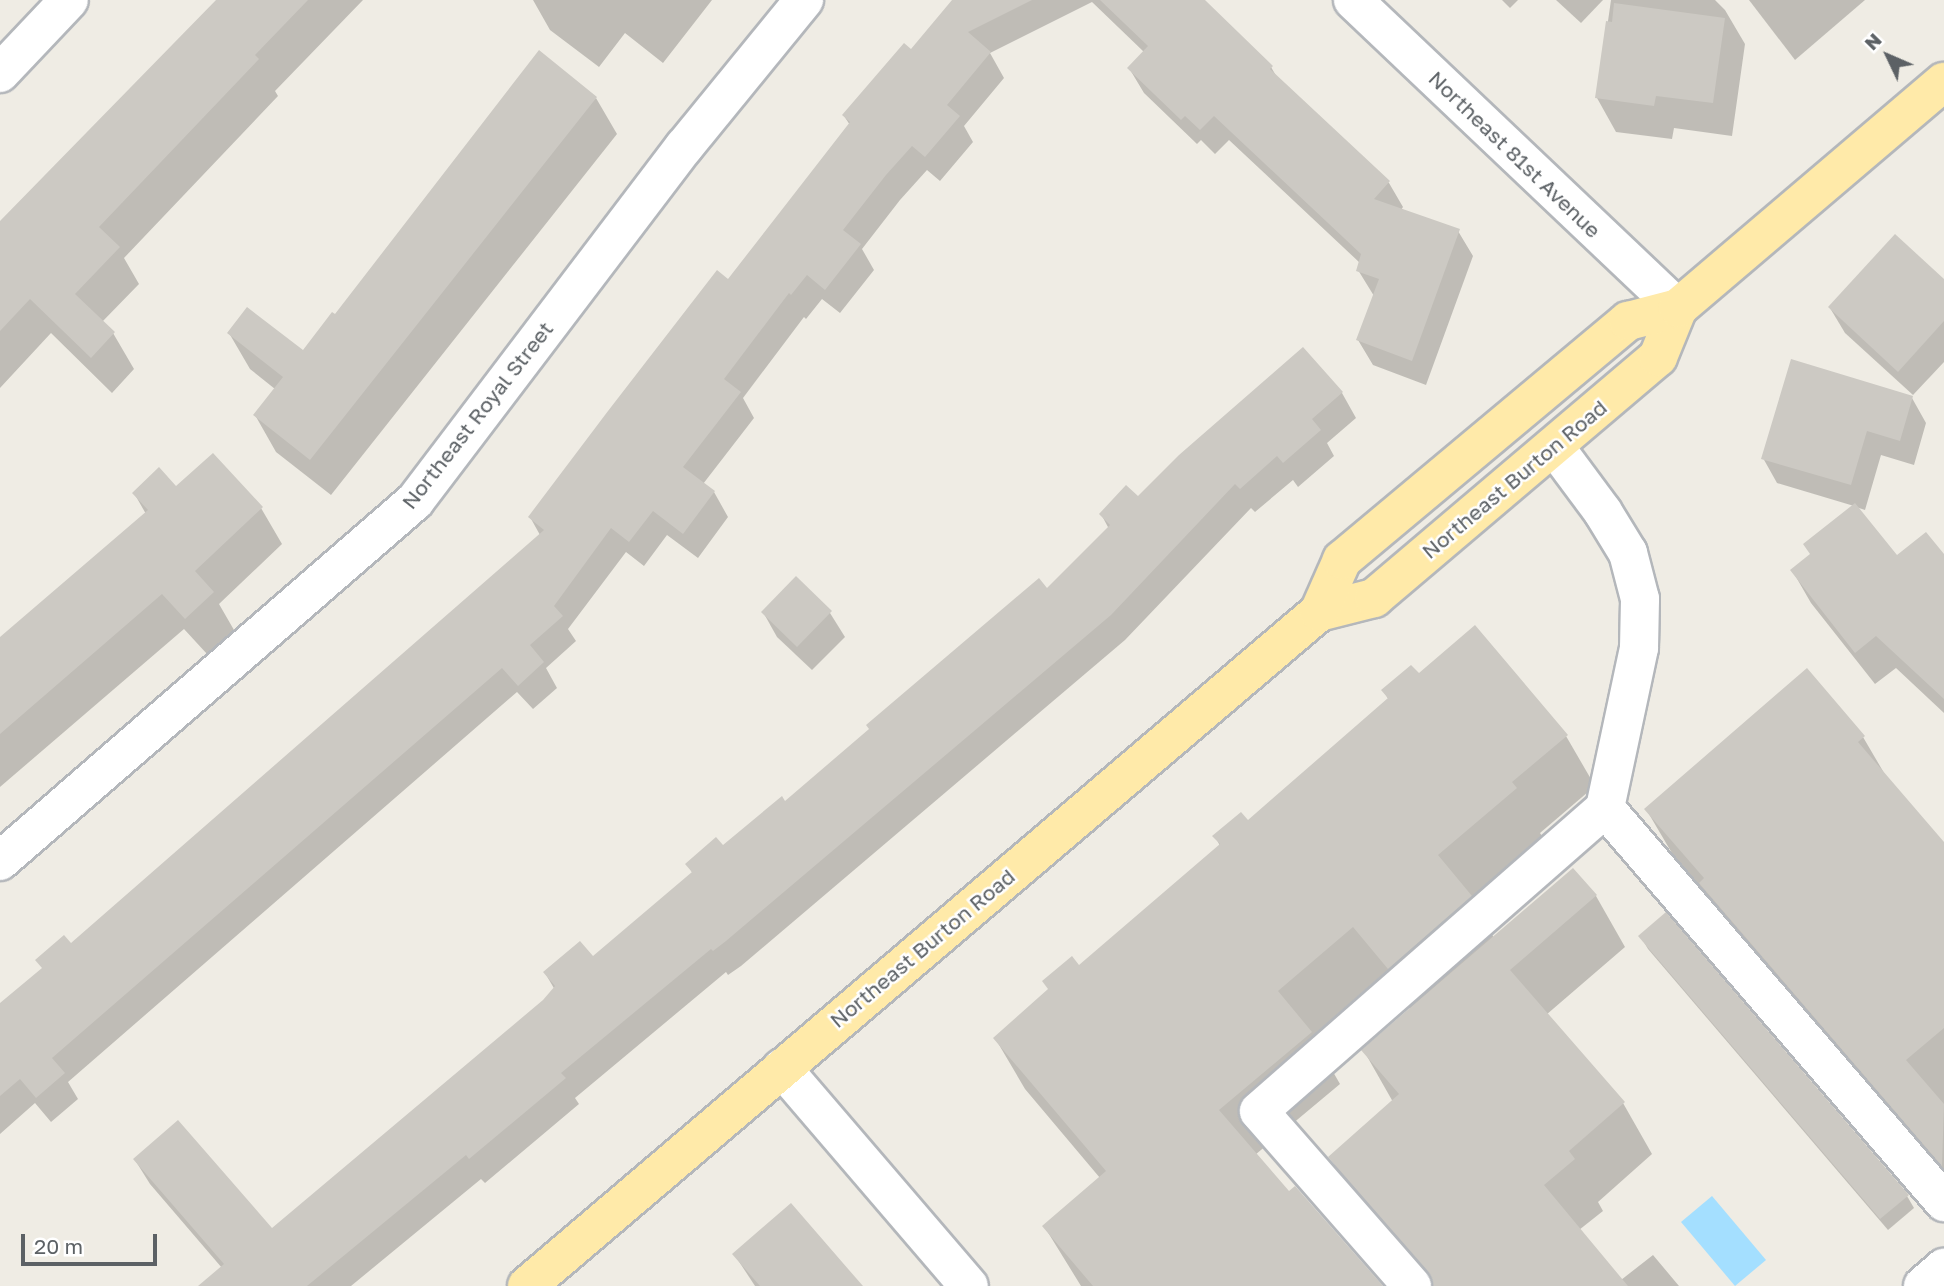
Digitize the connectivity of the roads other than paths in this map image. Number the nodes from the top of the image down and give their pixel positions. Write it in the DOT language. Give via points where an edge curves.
graph roads {
  1 [pos="69,0"];
  2 [pos="804,0"];
  3 [pos="1353,0"];
  4 [pos="0,73"];
  5 [pos="1944,82"];
  6 [pos="1678,308"];
  7 [pos="1553,446"];
  8 [pos="1318,612"];
  9 [pos="1605,808"];
  10 [pos="0,862"];
  11 [pos="782,1068"];
  12 [pos="1944,1202"];
  13 [pos="1944,1268"];
  14 [pos="527,1286"];
  15 [pos="969,1286"];
  16 [pos="1412,1286"];
  17 [pos="1923,1286"];
  1 -- 4 [label="street"];
  2 -- 10 [label="street, Northeast Royal Street" via="684,147 415,501"];
  3 -- 6 [label="street, Northeast 81st Avenue"];
  5 -- 6 [label="main road, Northeast Burton Road"];
  6 -- 7 [label="main road, Northeast Burton Road" via="1658,357"];
  6 -- 8 [label="main road, Northeast Burton Road" via="1628,321 1342,560"];
  7 -- 8 [label="main road, Northeast Burton Road" via="1374,598"];
  7 -- 9 [label="street" via="1628,553 1640,599 1639,648"];
  8 -- 11 [label="main road, Northeast Burton Road"];
  9 -- 12 [label="street"];
  9 -- 16 [label="street" via="1259,1111"];
  11 -- 14 [label="main road, Northeast Burton Road"];
  11 -- 15 [label="street"];
  13 -- 17 [label="street"];
}
